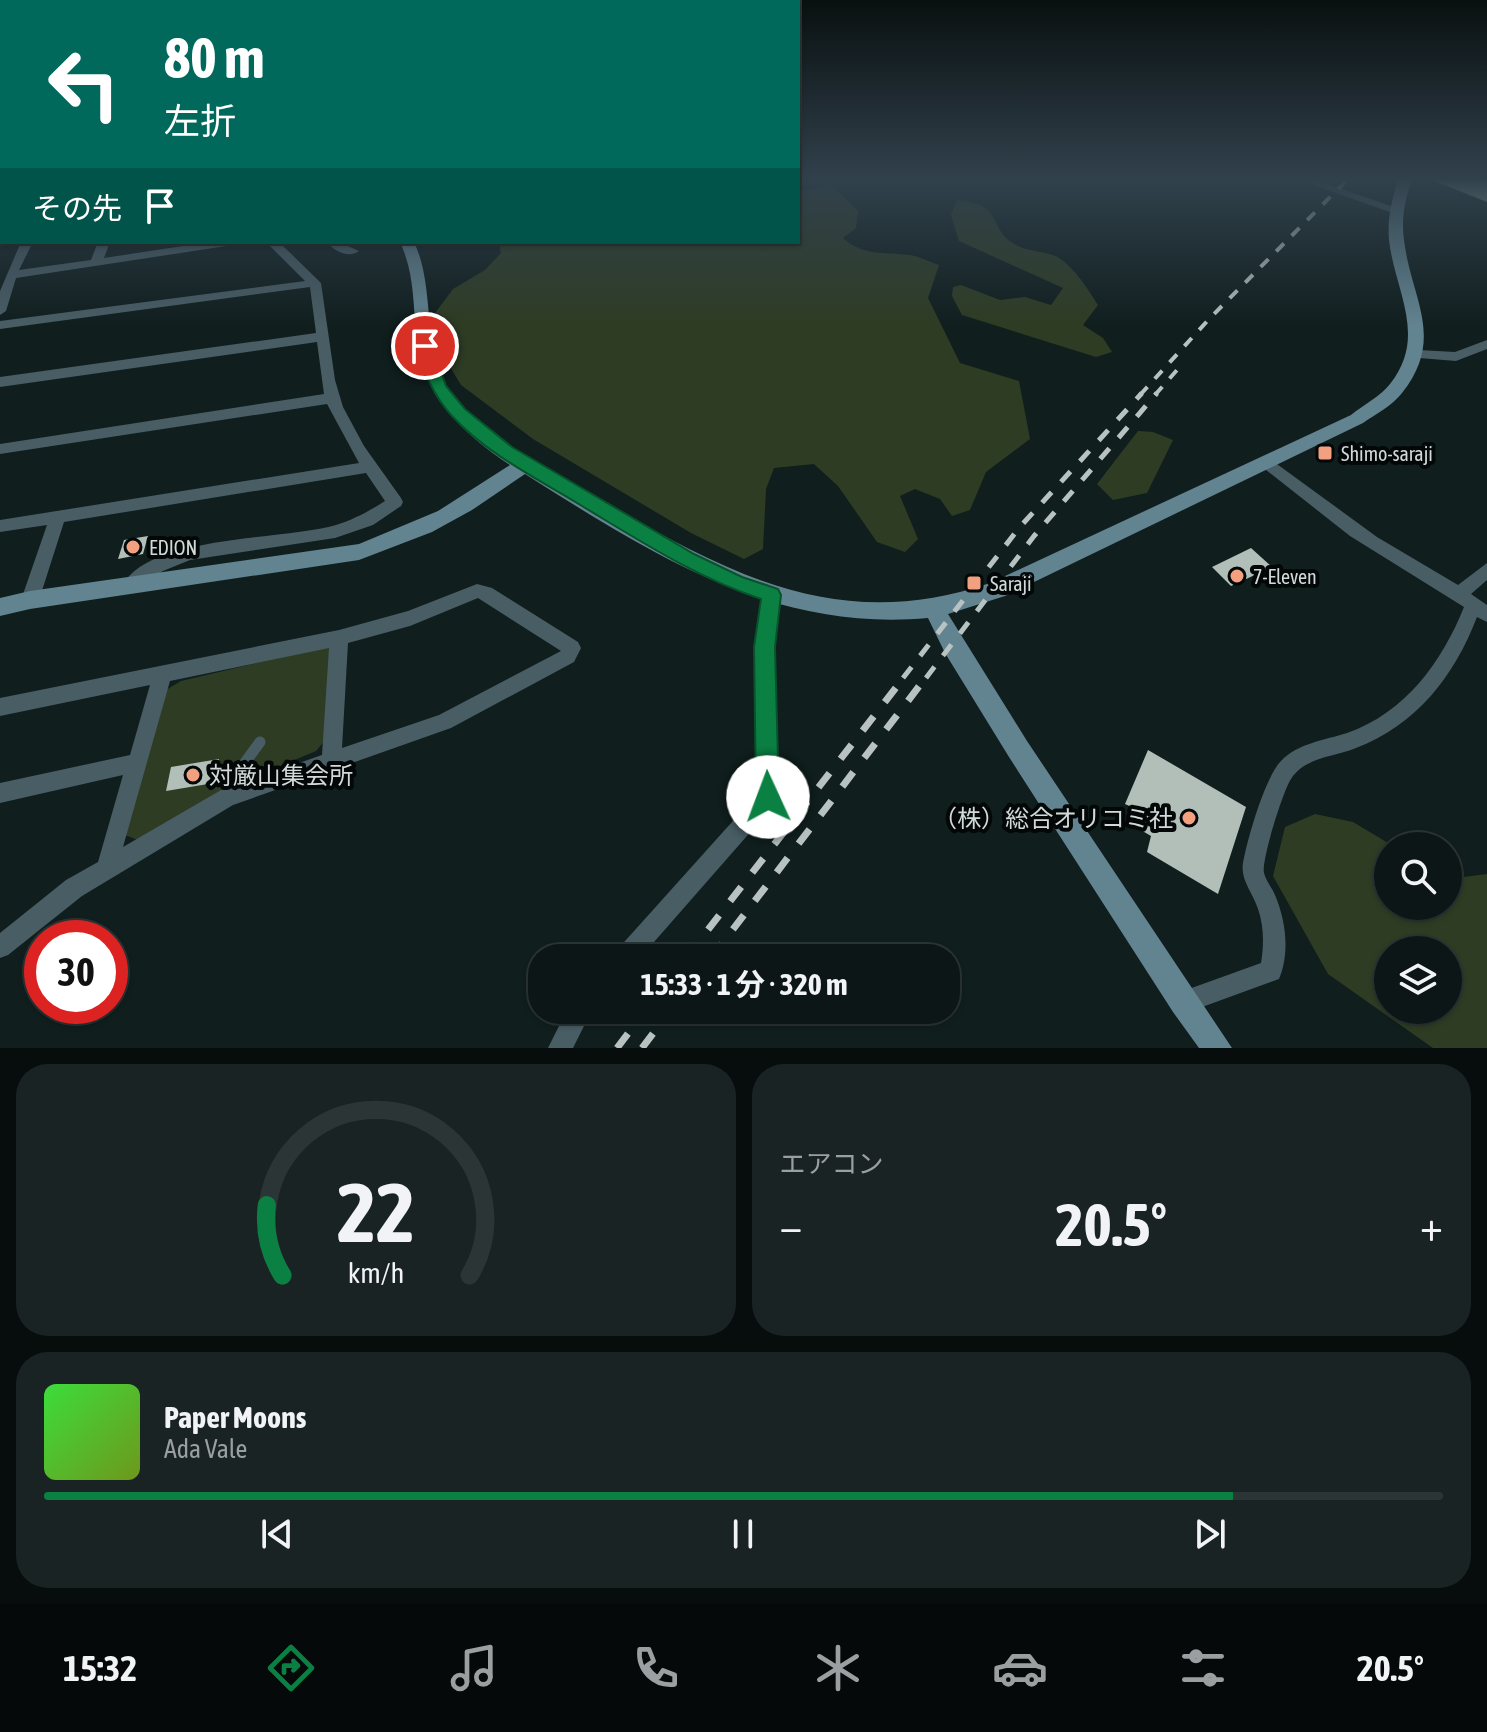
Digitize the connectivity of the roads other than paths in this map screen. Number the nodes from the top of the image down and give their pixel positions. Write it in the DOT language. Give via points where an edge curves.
graph roads {
  1 [pos="1397,228"];
  2 [pos="26,244"];
  3 [pos="103,244"];
  4 [pos="219,244"];
  5 [pos="274,244"];
  6 [pos="334,244"];
  7 [pos="408,244"];
  8 [pos="353,251"];
  9 [pos="96,262"];
  10 [pos="11,275"];
  11 [pos="315,283"];
  12 [pos="0,311"];
  13 [pos="0,325"];
  14 [pos="320,337"];
  15 [pos="1487,344"];
  16 [pos="1419,354"];
  17 [pos="0,382"];
  18 [pos="332,398"];
  19 [pos="0,449"];
  20 [pos="1266,462"];
  21 [pos="524,465"];
  22 [pos="369,467"];
  23 [pos="58,517"];
  24 [pos="0,526"];
  25 [pos="1487,570"];
  26 [pos="131,585"];
  27 [pos="772,595"];
  28 [pos="30,600"];
  29 [pos="1474,604"];
  30 [pos="0,607"];
  31 [pos="934,609"];
  32 [pos="339,638"];
  33 [pos="162,676"];
  34 [pos="0,707"];
  35 [pos="260,742"];
  36 [pos="331,760"];
  37 [pos="136,763"];
  38 [pos="0,793"];
  39 [pos="232,795"];
  40 [pos="107,867"];
  41 [pos="637,944"];
  42 [pos="0,947"];
  43 [pos="1183,1002"];
  44 [pos="573,1024"];
  45 [pos="560,1048"];
  46 [pos="1217,1048"];
  1 -- 16 [label="street" via="1420,327"];
  2 -- 10 [label="street"];
  3 -- 9 [label="street"];
  4 -- 9 [label="street"];
  5 -- 11 [label="street"];
  6 -- 8 [label="street"];
  7 -- 21 [label="street" via="420,282 426,356 440,389 459,413"];
  9 -- 10 [label="street"];
  10 -- 12 [label="street"];
  11 -- 13 [label="street"];
  11 -- 14 [label="street"];
  14 -- 17 [label="street"];
  14 -- 18 [label="street"];
  15 -- 16 [label="street" via="1456,357"];
  16 -- 20 [label="street" via="1407,379 1387,401"];
  18 -- 19 [label="street"];
  18 -- 22 [label="street"];
  20 -- 29 [label="street" via="1385,551"];
  20 -- 31 [label="street" via="997,590"];
  21 -- 26 [label="street" via="443,520 387,544"];
  21 -- 27 [label="street" via="710,572"];
  22 -- 23 [label="street"];
  22 -- 26 [label="street" via="395,502 384,512 320,534 163,560"];
  23 -- 24 [label="street"];
  23 -- 28 [label="street"];
  25 -- 29 [label="street"];
  26 -- 28 [label="street"];
  27 -- 31 [label="street" via="864,611"];
  27 -- 41 [label="street" via="765,647 768,797"];
  28 -- 30 [label="street"];
  29 -- 43 [label="street" via="1452,656 1398,717 1355,740 1296,760 1282,774 1252,869 1273,926 1271,971"];
  31 -- 43 [label="street"];
  32 -- 33 [label="street"];
  32 -- 36 [label="street"];
  32 -- 36 [label="street" via="477,591 572,648 568,656 463,714"];
  33 -- 34 [label="street"];
  33 -- 37 [label="street"];
  35 -- 39 [label="lane" via="230,783"];
  36 -- 39 [label="street"];
  37 -- 38 [label="street"];
  37 -- 40 [label="street"];
  39 -- 40 [label="street"];
  40 -- 42 [label="street"];
  43 -- 46 [label="street"];
  44 -- 45 [label="street"];
}
